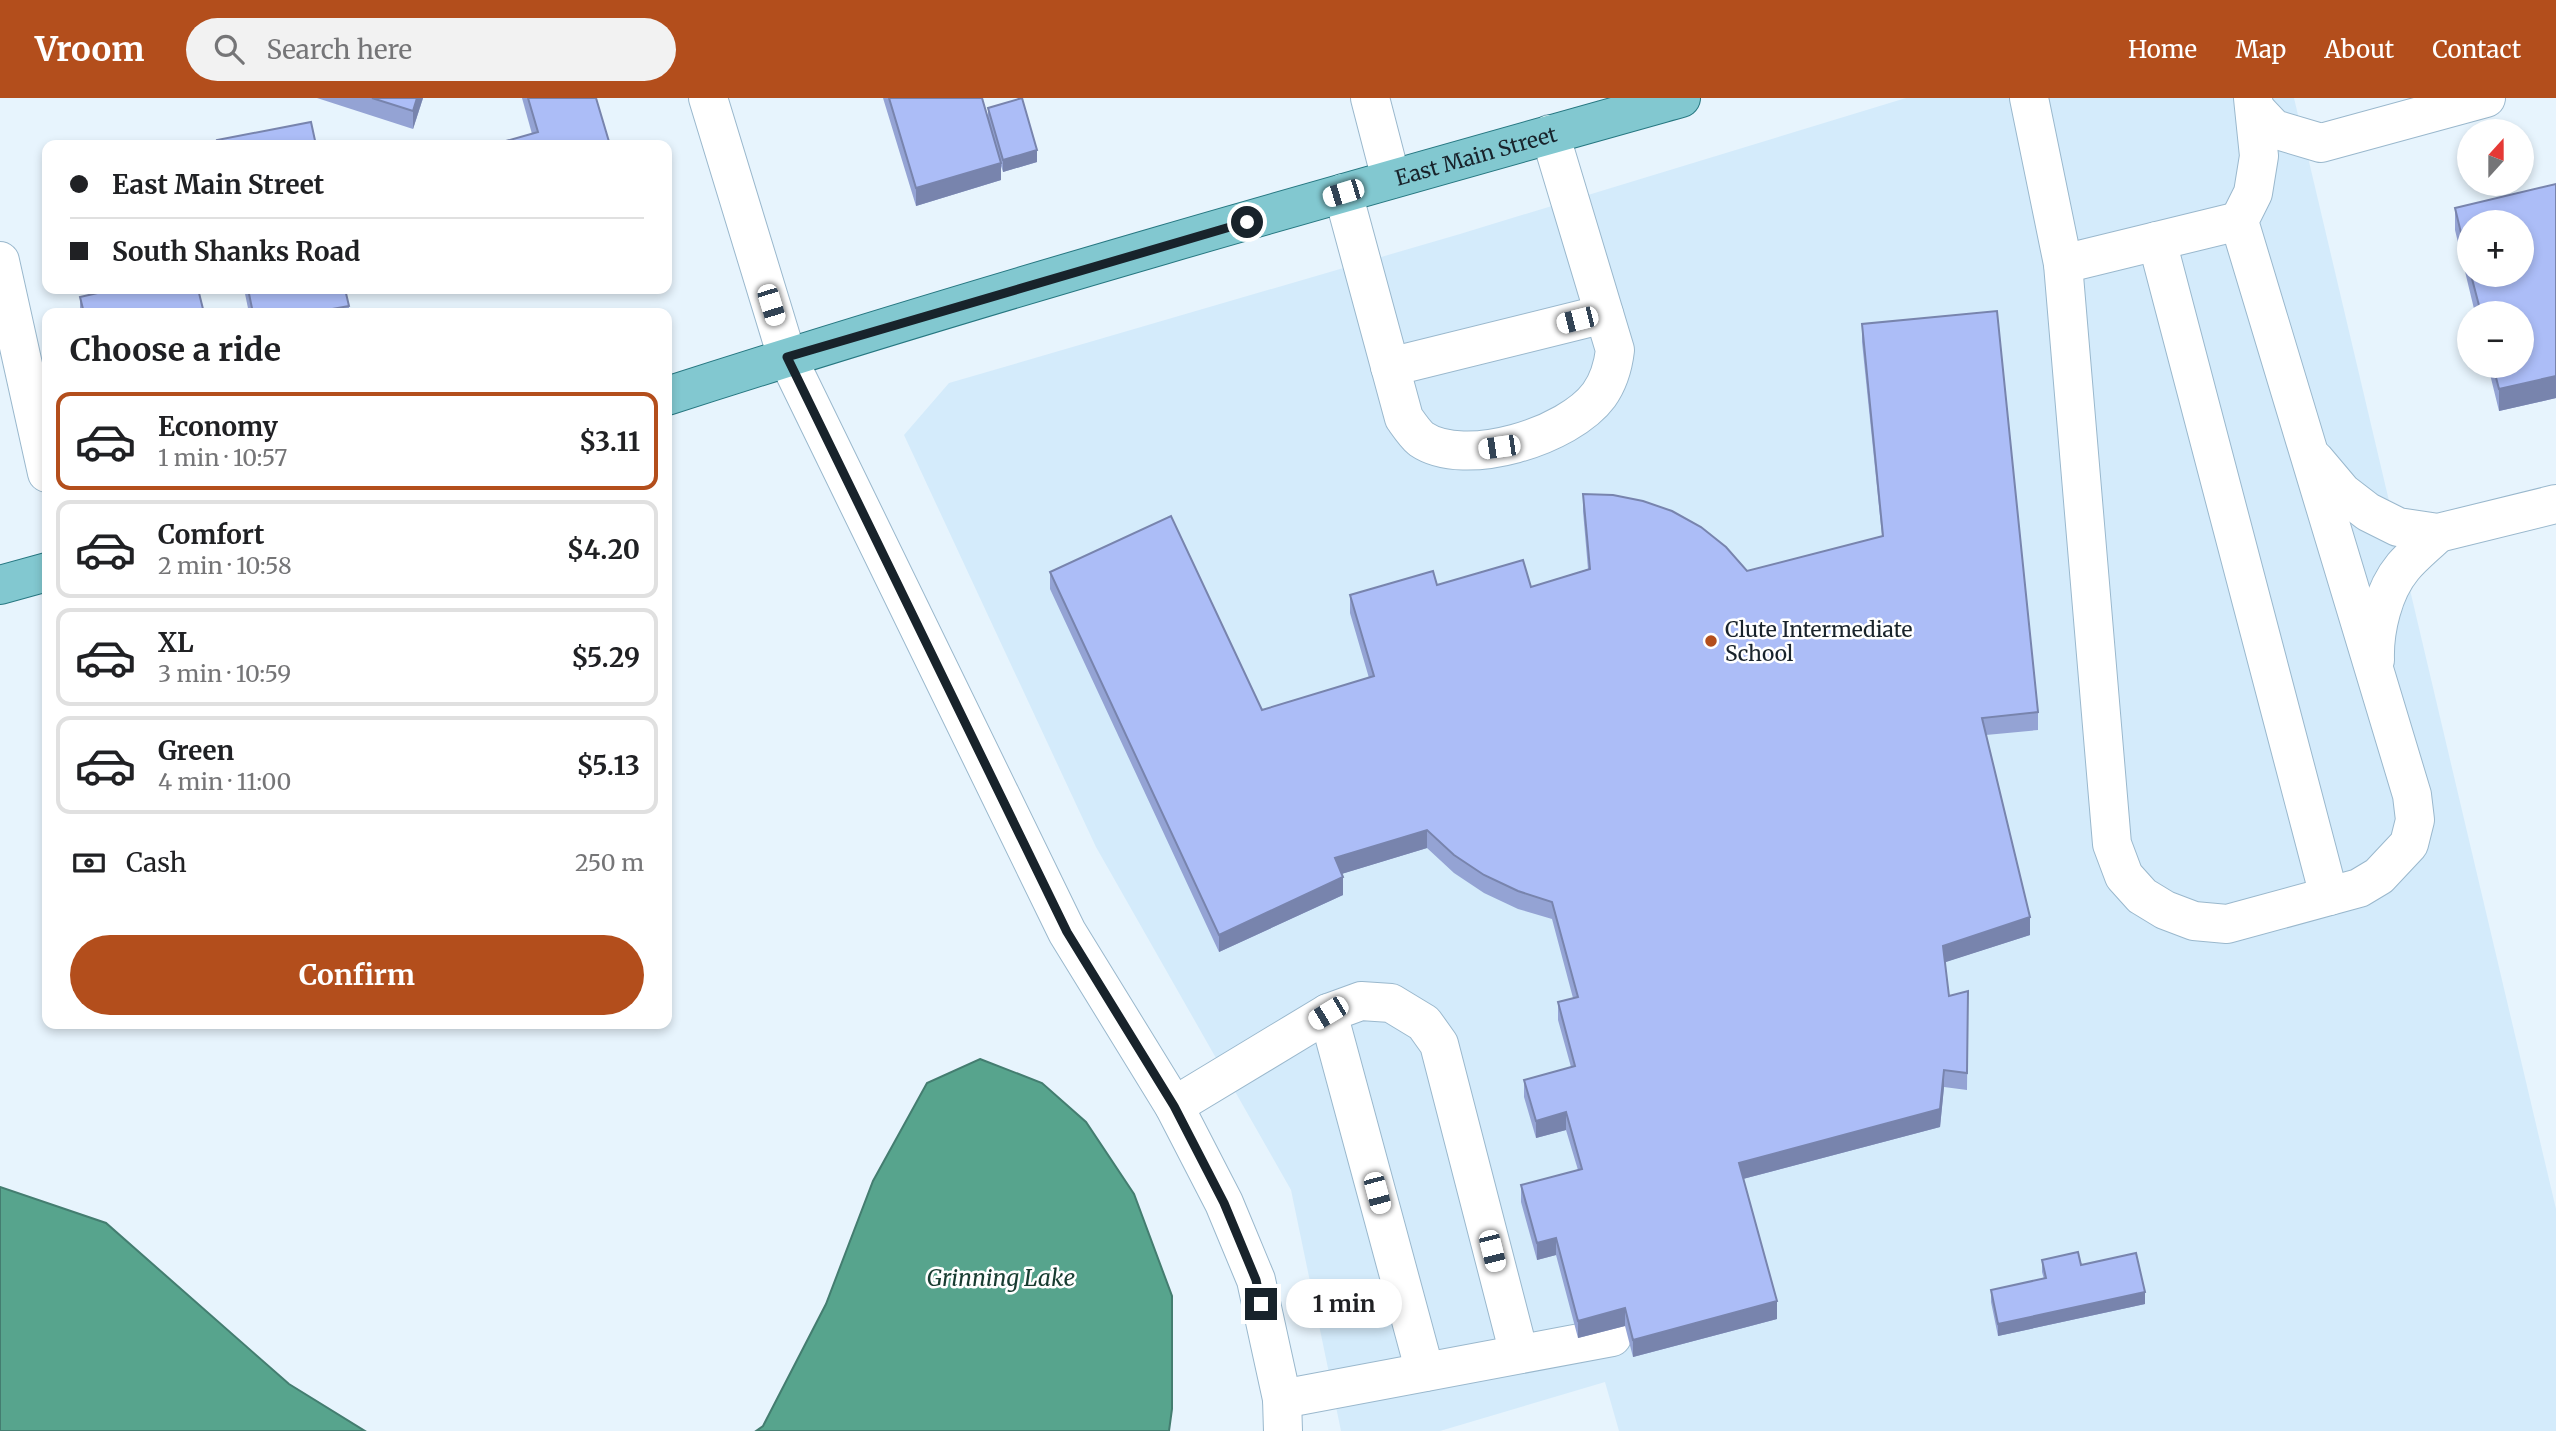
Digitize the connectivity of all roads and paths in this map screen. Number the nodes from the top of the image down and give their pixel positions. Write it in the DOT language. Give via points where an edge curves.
graph roads {
  1 [pos="708,98"];
  2 [pos="1370,98"];
  3 [pos="1681,98"];
  4 [pos="2029,98"];
  5 [pos="2486,98"];
  6 [pos="2255,104"];
  7 [pos="1550,134"];
  8 [pos="1391,179"];
  9 [pos="1343,193"];
  10 [pos="2246,207"];
  11 [pos="2157,241"];
  12 [pos="0,261"];
  13 [pos="2063,264"];
  14 [pos="1604,314"];
  15 [pos="787,357"];
  16 [pos="1390,368"];
  17 [pos="672,394"];
  18 [pos="14,396"];
  19 [pos="2307,450"];
  20 [pos="42,461"];
  21 [pos="2556,504"];
  22 [pos="2438,533"];
  23 [pos="42,573"];
  24 [pos="0,585"];
  25 [pos="2375,671"];
  26 [pos="2329,896"];
  27 [pos="1328,1013"];
  28 [pos="1174,1106"];
  29 [pos="1612,1337"];
  30 [pos="1519,1354"];
  31 [pos="1425,1372"];
  32 [pos="1282,1415"];
  1 -- 15 [label="street"];
  2 -- 8 [label="street"];
  3 -- 7 [label="main road, East Main Street"];
  4 -- 13 [label="street"];
  5 -- 6 [label="street" via="2320,143 2274,129"];
  6 -- 10 [label="street" via="2259,156"];
  7 -- 8 [label="main road, East Main Street"];
  7 -- 14 [label="street"];
  8 -- 9 [label="main road, East Main Street"];
  9 -- 15 [label="main road, East Main Street"];
  9 -- 16 [label="street"];
  10 -- 11 [label="street"];
  10 -- 19 [label="street"];
  11 -- 13 [label="street"];
  11 -- 26 [label="street"];
  12 -- 18 [label="street"];
  13 -- 26 [label="street" via="2112,844 2124,876 2142,896 2194,921 2227,924"];
  14 -- 16 [label="street"];
  14 -- 16 [label="street" via="1615,350 1612,373 1597,397 1570,419 1522,443 1475,451 1446,450 1420,438 1404,418"];
  15 -- 17 [label="main road, East Main Street"];
  15 -- 28 [label="street" via="1067,932"];
  18 -- 20 [label="street"];
  19 -- 22 [label="street" via="2342,492 2368,512 2398,527"];
  19 -- 25 [label="street"];
  21 -- 22 [label="street"];
  22 -- 25 [label="street" via="2402,569 2388,591 2374,643"];
  23 -- 24 [label="main road"];
  25 -- 26 [label="street" via="2412,795 2415,820 2409,844 2379,876 2360,888"];
  27 -- 28 [label="street"];
  27 -- 30 [label="street" via="1361,1001 1391,1003 1424,1023 1438,1044"];
  27 -- 31 [label="street"];
  28 -- 32 [label="street" via="1224,1203 1256,1280"];
  29 -- 30 [label="street"];
  30 -- 31 [label="street"];
  31 -- 32 [label="street"];
}
